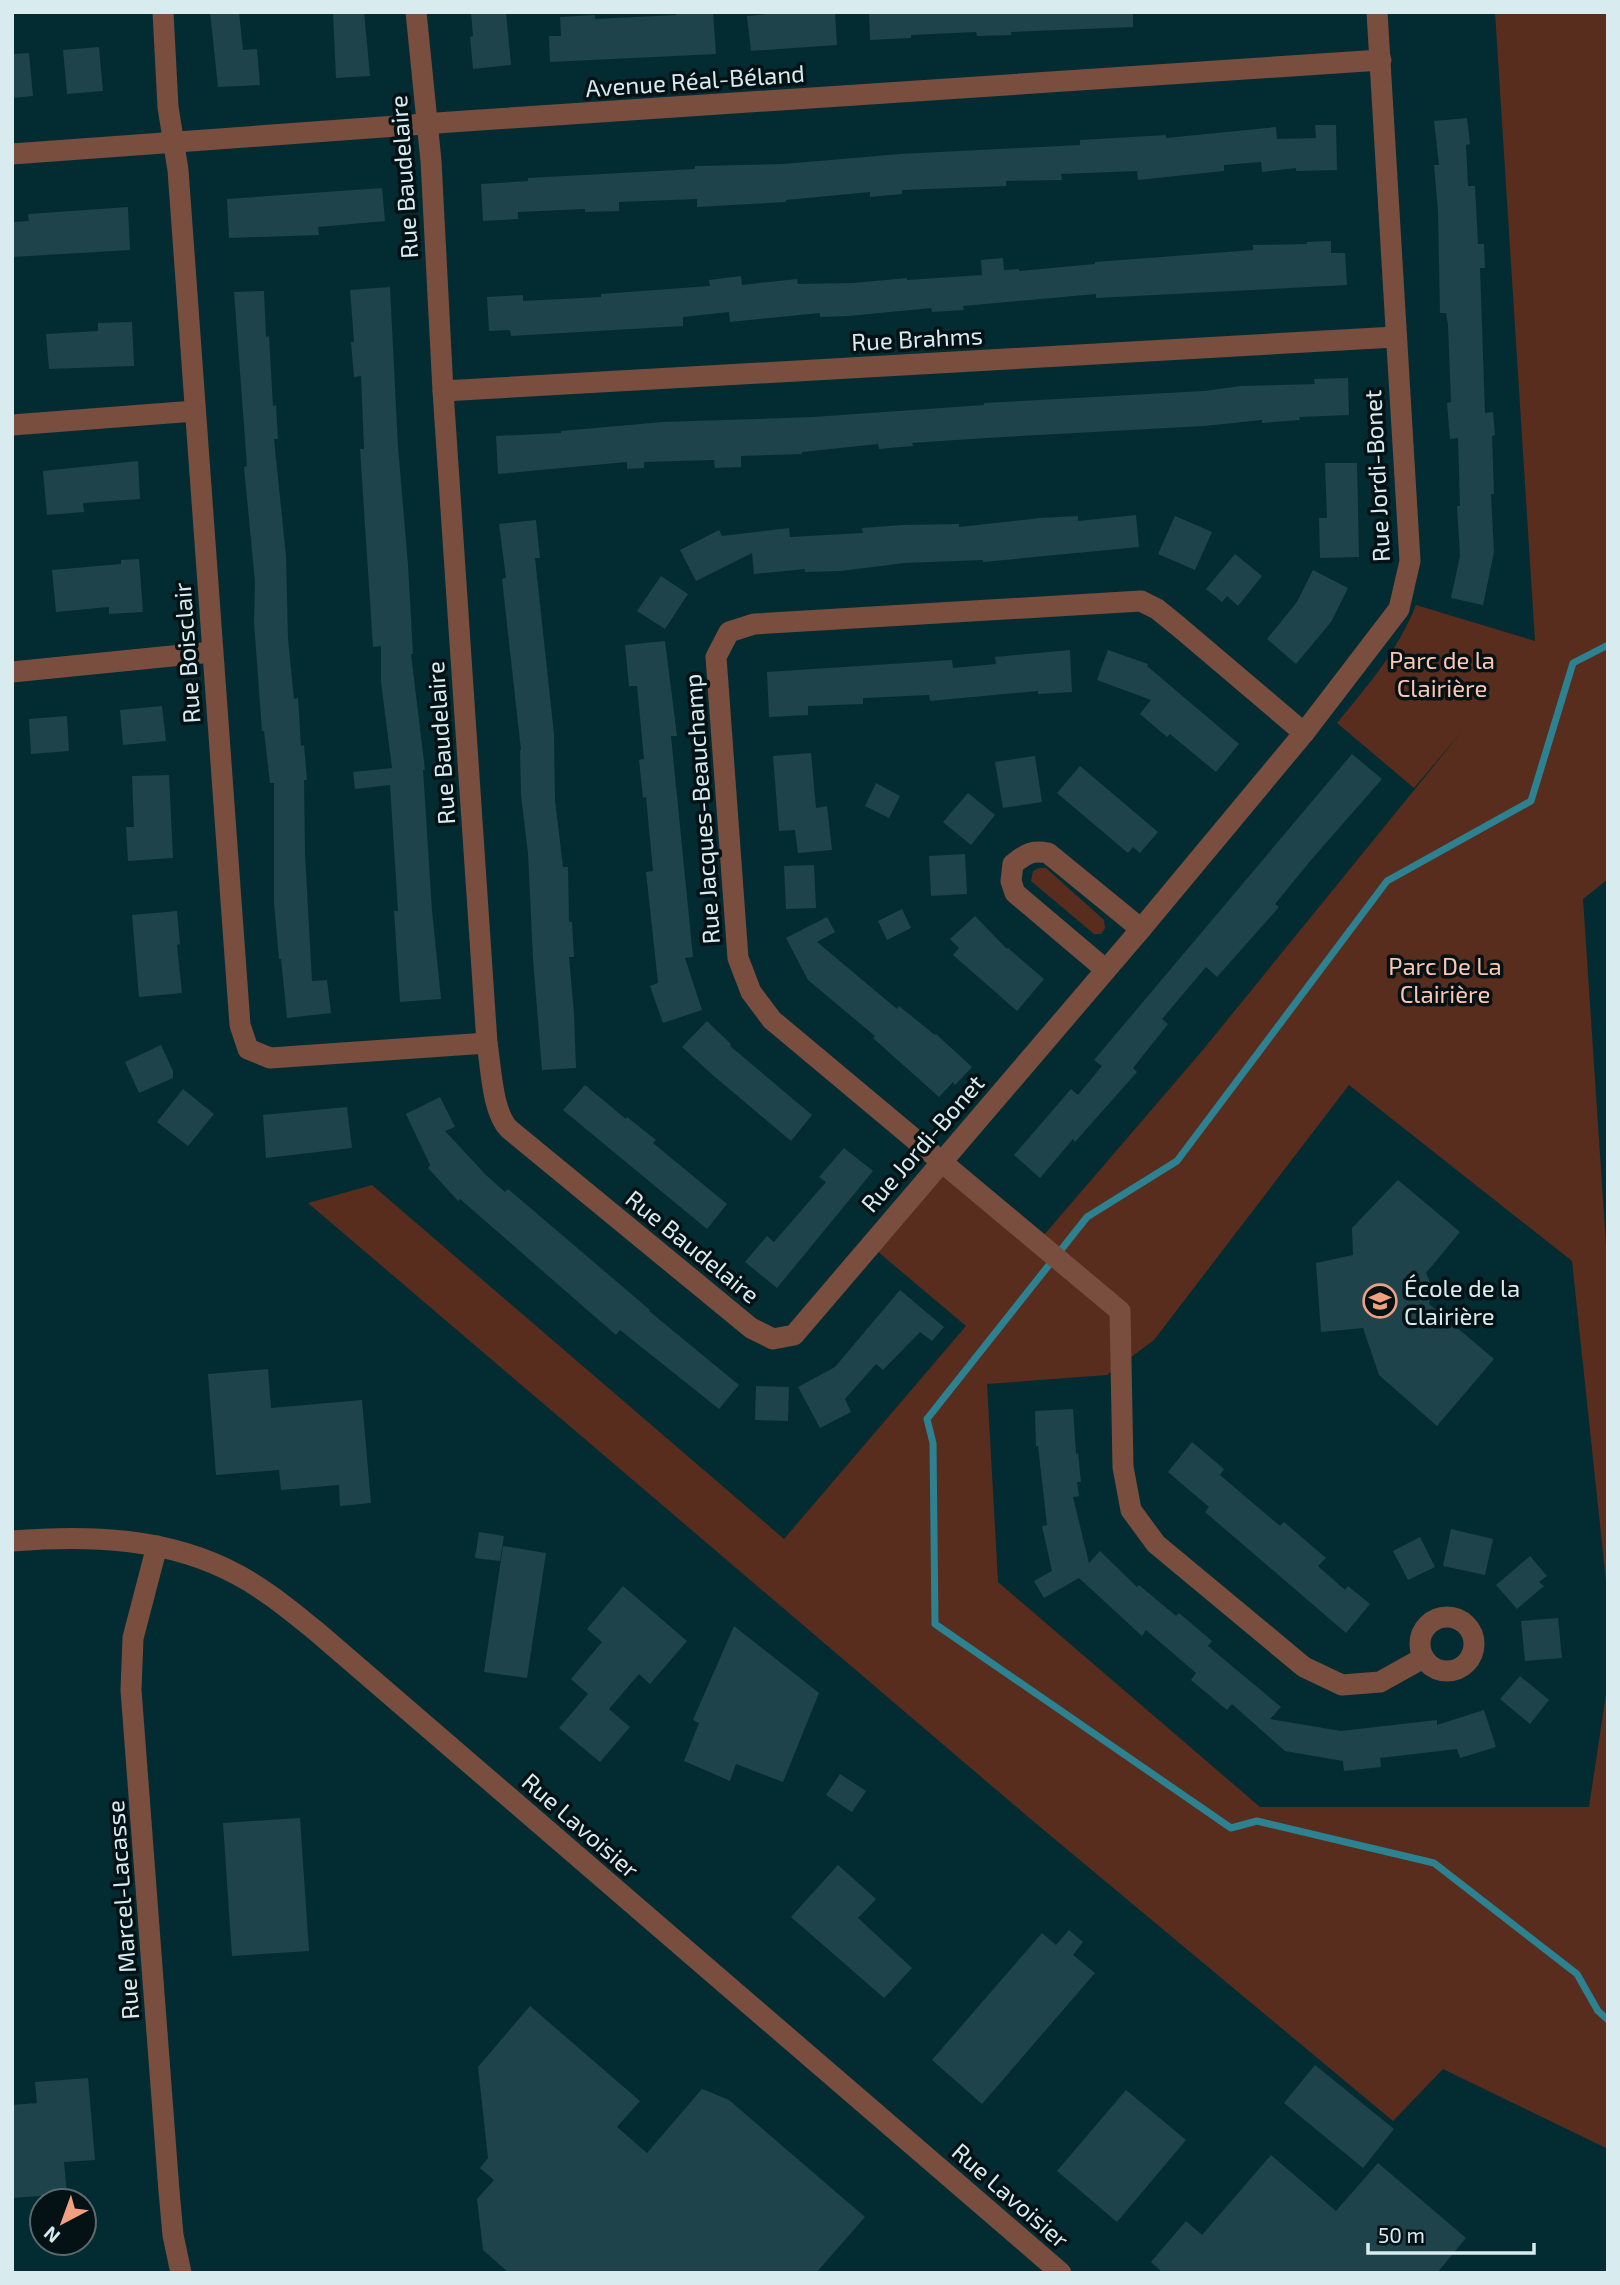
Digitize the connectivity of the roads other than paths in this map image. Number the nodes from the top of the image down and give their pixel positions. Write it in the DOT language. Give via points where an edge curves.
graph roads {
  1 [pos="163,12"];
  2 [pos="416,12"];
  3 [pos="1377,12"];
  4 [pos="1381,60"];
  5 [pos="427,124"];
  6 [pos="174,142"];
  7 [pos="12,154"];
  8 [pos="1395,337"];
  9 [pos="443,391"];
  10 [pos="195,411"];
  11 [pos="12,425"];
  12 [pos="212,652"];
  13 [pos="12,672"];
  14 [pos="1304,733"];
  15 [pos="1141,929"];
  16 [pos="1106,970"];
  17 [pos="487,1043"];
  18 [pos="940,1161"];
  19 [pos="773,1339"];
  20 [pos="12,1541"];
  21 [pos="157,1546"];
  22 [pos="1423,1658"];
  23 [pos="181,2273"];
  24 [pos="1061,2273"];
  1 -- 6 [label="street, Rue Boisclair"];
  2 -- 5 [label="street, Rue Baudelaire"];
  3 -- 4 [label="street, Rue Jordi-Bonet"];
  4 -- 5 [label="street, Avenue Réal-Béland"];
  4 -- 8 [label="street, Rue Jordi-Bonet"];
  5 -- 6 [label="street, Avenue Réal-Béland"];
  5 -- 9 [label="street, Rue Baudelaire"];
  6 -- 7 [label="street, Avenue Réal-Béland"];
  6 -- 10 [label="street, Rue Boisclair"];
  8 -- 9 [label="street, Rue Brahms"];
  8 -- 14 [label="street, Rue Jordi-Bonet" via="1410,561 1399,609"];
  9 -- 17 [label="street, Rue Baudelaire"];
  10 -- 11 [label="street"];
  10 -- 12 [label="street, Rue Boisclair"];
  12 -- 13 [label="street"];
  12 -- 17 [label="street, Rue Boisclair" via="240,1025 248,1049 270,1058"];
  14 -- 15 [label="street, Rue Jordi-Bonet"];
  14 -- 18 [label="street, Rue Jacques-Beauchamp" via="1178,626 1140,601 754,624 729,632 716,657 737,958 751,992 772,1020"];
  15 -- 16 [label="street, Rue Jordi-Bonet"];
  15 -- 16 [label="street" via="1048,853 1026,853 1013,863 1015,893"];
  16 -- 18 [label="street, Rue Jordi-Bonet"];
  17 -- 19 [label="street, Rue Baudelaire" via="503,1123 751,1328"];
  18 -- 19 [label="street, Rue Jordi-Bonet" via="794,1335"];
  18 -- 22 [label="street, Rue Jacques-Beauchamp" via="1119,1311 1123,1467 1131,1510 1156,1544 1304,1667 1342,1685 1380,1682"];
  20 -- 21 [label="street, Rue Lavoisier" via="82,1537"];
  21 -- 23 [label="street, Rue Marcel-Lacasse" via="134,1638 131,1690 169,2191"];
  21 -- 24 [label="street, Rue Lavoisier" via="205,1559 238,1575 308,1625"];
}
